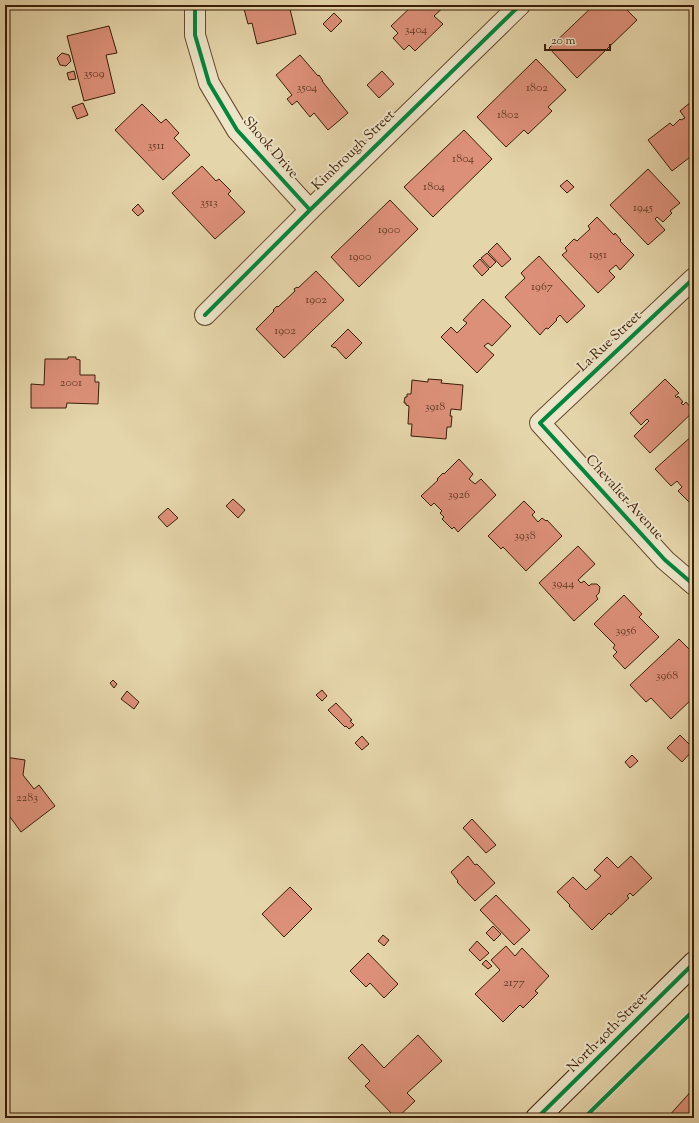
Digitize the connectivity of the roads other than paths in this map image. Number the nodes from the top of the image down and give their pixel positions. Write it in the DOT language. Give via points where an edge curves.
graph roads {
  1 [pos="195,5"];
  2 [pos="520,5"];
  3 [pos="310,210"];
  4 [pos="694,278"];
  5 [pos="204,315"];
  6 [pos="540,423"];
  7 [pos="694,585"];
  8 [pos="694,963"];
  9 [pos="537,1118"];
  1 -- 3 [label="street, Shook Drive" via="195,35 209,83 237,130"];
  2 -- 3 [label="street, Kimbrough Street"];
  3 -- 5 [label="street, Kimbrough Street"];
  4 -- 6 [label="street, La Rue Street"];
  6 -- 7 [label="street, Chevalier Avenue" via="665,560"];
  8 -- 9 [label="street, North 40th Street"];
}
